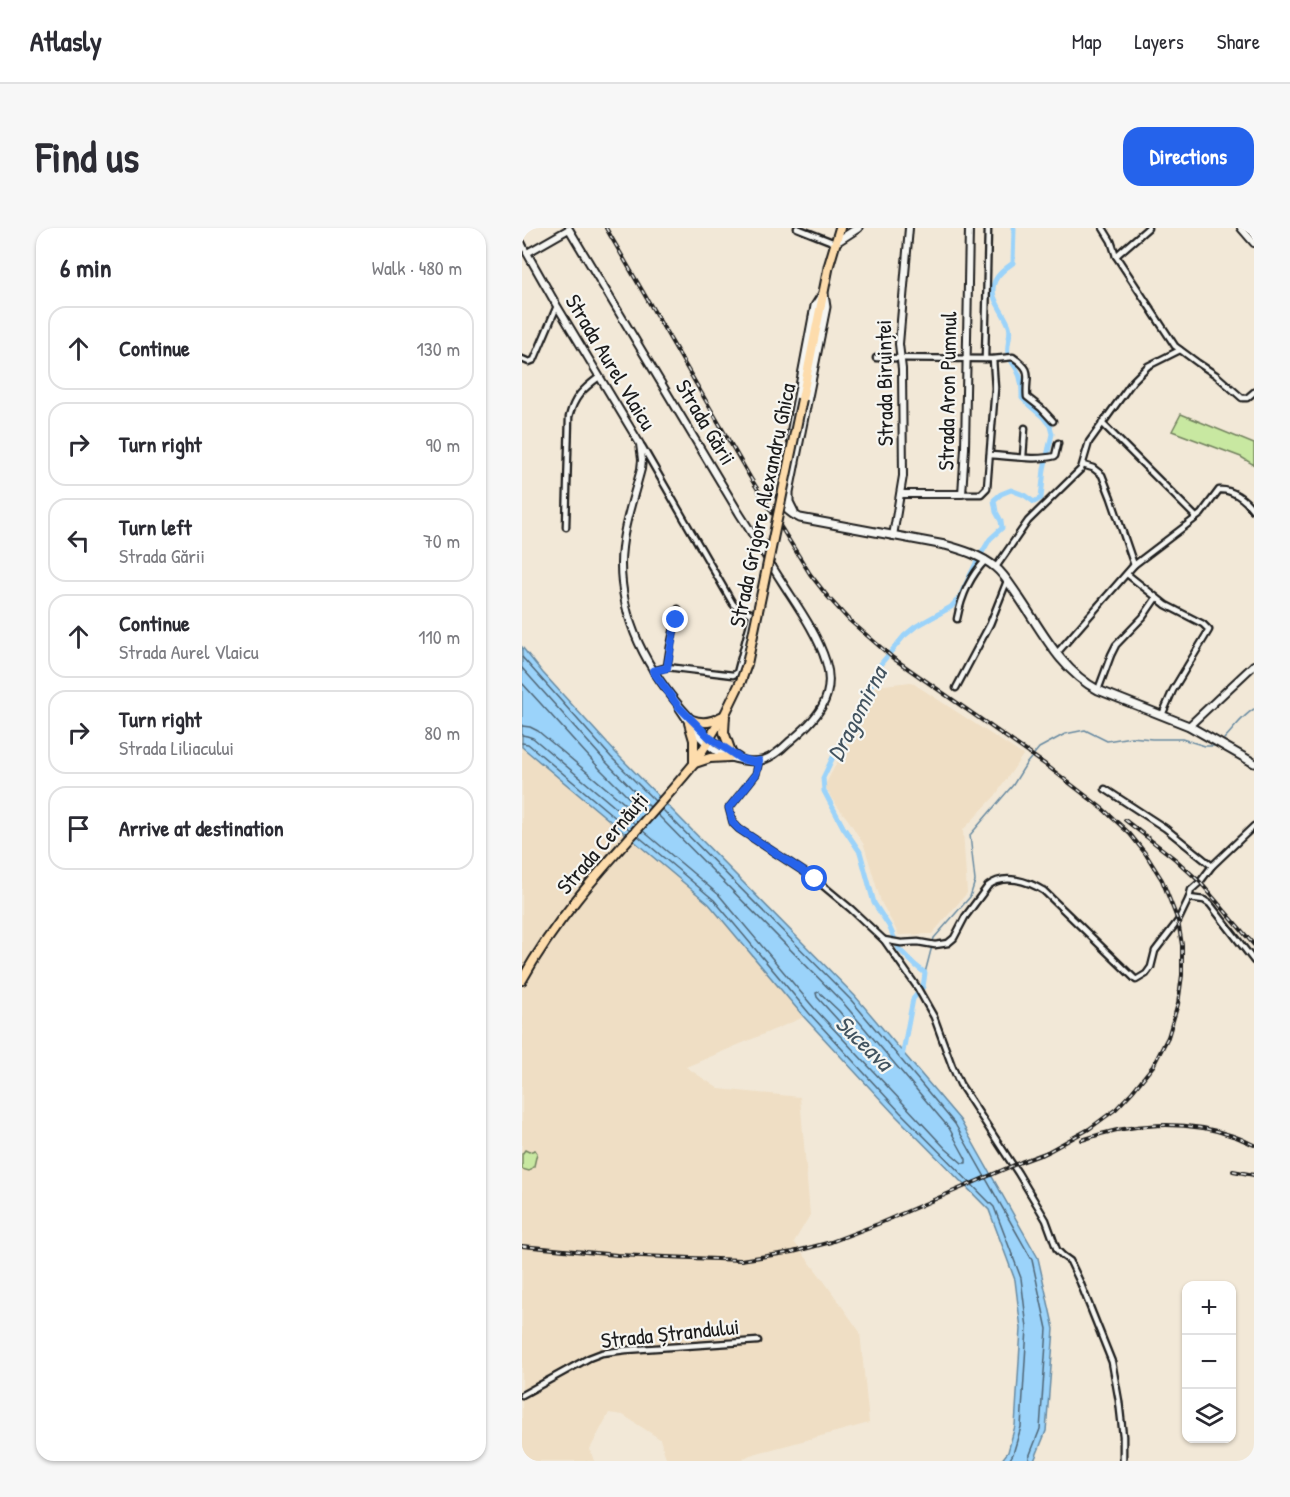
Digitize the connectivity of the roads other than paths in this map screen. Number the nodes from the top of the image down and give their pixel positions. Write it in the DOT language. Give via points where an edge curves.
graph roads {
  1 [pos="797,228"];
  2 [pos="838,228"];
  3 [pos="858,228"];
  4 [pos="909,228"];
  5 [pos="969,228"];
  6 [pos="988,228"];
  7 [pos="1103,228"];
  8 [pos="1148,228"];
  9 [pos="1241,228"];
  10 [pos="569,229"];
  11 [pos="522,243"];
  12 [pos="835,243"];
  13 [pos="1254,243"];
  14 [pos="527,253"];
  15 [pos="1116,256"];
  16 [pos="824,291"];
  17 [pos="557,306"];
  18 [pos="1180,350"];
  19 [pos="876,358"];
  20 [pos="901,358"];
  21 [pos="966,359"];
  22 [pos="985,359"];
  23 [pos="993,359"];
  24 [pos="522,362"];
  25 [pos="599,377"];
  26 [pos="1254,392"];
  27 [pos="1053,421"];
  28 [pos="1102,423"];
  29 [pos="1025,428"];
  30 [pos="1058,443"];
  31 [pos="640,444"];
  32 [pos="990,455"];
  33 [pos="1023,457"];
  34 [pos="1083,465"];
  35 [pos="901,494"];
  36 [pos="962,494"];
  37 [pos="1252,510"];
  38 [pos="1196,517"];
  39 [pos="800,518"];
  40 [pos="566,527"];
  41 [pos="893,536"];
  42 [pos="981,558"];
  43 [pos="1134,565"];
  44 [pos="996,567"];
  45 [pos="1127,574"];
  46 [pos="1007,581"];
  47 [pos="1156,598"];
  48 [pos="678,609"];
  49 [pos="957,619"];
  50 [pos="1057,653"];
  51 [pos="1254,665"];
  52 [pos="667,668"];
  53 [pos="653,671"];
  54 [pos="956,688"];
  55 [pos="1098,690"];
  56 [pos="725,714"];
  57 [pos="1162,715"];
  58 [pos="690,722"];
  59 [pos="1189,726"];
  60 [pos="708,740"];
  61 [pos="730,755"];
  62 [pos="759,761"];
  63 [pos="694,763"];
  64 [pos="1254,763"];
  65 [pos="1105,789"];
  66 [pos="1254,825"];
  67 [pos="1212,866"];
  68 [pos="1189,898"];
  69 [pos="884,940"];
  70 [pos="1254,961"];
  71 [pos="522,980"];
  72 [pos="758,1341"];
  73 [pos="522,1395"];
  74 [pos="1123,1461"];
  1 -- 12 [label="street"];
  2 -- 12 [label="main road, Strada Grigore Alexandru Ghica"];
  3 -- 12 [label="main road"];
  4 -- 20 [label="street, Strada Biruinței" via="899,333"];
  5 -- 21 [label="street, Strada Aron Pumnul"];
  6 -- 22 [label="street"];
  7 -- 15 [label="street"];
  8 -- 15 [label="street"];
  9 -- 13 [label="street"];
  10 -- 14 [label="street"];
  10 -- 62 [label="street, Strada Gării" via="824,655 828,693 817,715 781,749"];
  11 -- 14 [label="street, Strada Aurel Vlaicu"];
  12 -- 16 [label="main road, Strada Grigore Alexandru Ghica"];
  14 -- 17 [label="street, Strada Aurel Vlaicu"];
  15 -- 18 [label="street"];
  16 -- 39 [label="main road" via="825,316 789,492 791,507"];
  16 -- 39 [label="main road" via="815,306 780,492 784,506"];
  16 -- 56 [label="main road, Strada Grigore Alexandru Ghica, bridge" via="747,664"];
  17 -- 24 [label="street" via="534,360"];
  17 -- 25 [label="street, Strada Aurel Vlaicu"];
  18 -- 26 [label="street" via="1242,398"];
  18 -- 28 [label="street" via="1141,372"];
  19 -- 20 [label="street"];
  20 -- 21 [label="street"];
  20 -- 35 [label="street, Strada Biruinței"];
  21 -- 22 [label="street"];
  21 -- 36 [label="street, Strada Aron Pumnul"];
  22 -- 23 [label="street"];
  23 -- 27 [label="street" via="1013,357 1025,365 1027,398"];
  23 -- 32 [label="street"];
  25 -- 31 [label="street, Strada Aurel Vlaicu"];
  25 -- 40 [label="street" via="574,401 570,417"];
  28 -- 34 [label="street" via="1087,447"];
  28 -- 38 [label="street"];
  29 -- 33 [label="street"];
  30 -- 33 [label="street" via="1055,456"];
  31 -- 52 [label="street" via="733,604 752,616 737,673"];
  31 -- 53 [label="street, Strada Aurel Vlaicu" via="641,469 621,563 631,626"];
  32 -- 33 [label="street"];
  32 -- 36 [label="street" via="987,488 981,494"];
  34 -- 43 [label="street" via="1101,475"];
  34 -- 44 [label="street" via="1028,521"];
  35 -- 36 [label="street, Strada Aron Pumnul"];
  35 -- 41 [label="street, Strada Biruinței"];
  37 -- 38 [label="street" via="1242,498 1221,489"];
  38 -- 43 [label="street"];
  39 -- 41 [label="main road"];
  41 -- 42 [label="main road" via="945,545"];
  42 -- 44 [label="main road"];
  42 -- 49 [label="street" via="962,597"];
  43 -- 45 [label="street"];
  44 -- 46 [label="main road"];
  45 -- 47 [label="street"];
  45 -- 50 [label="street"];
  46 -- 50 [label="main road"];
  46 -- 54 [label="street" via="990,624"];
  47 -- 55 [label="street" via="1116,645"];
  47 -- 57 [label="street" via="1209,630"];
  48 -- 52 [label="street"];
  50 -- 55 [label="main road"];
  51 -- 59 [label="street"];
  52 -- 53 [label="street"];
  53 -- 58 [label="street, Strada Aurel Vlaicu"];
  55 -- 57 [label="main road"];
  56 -- 58 [label="main road" via="706,722"];
  56 -- 60 [label="main road, Strada Grigore Alexandru Ghica"];
  56 -- 61 [label="main road" via="724,732"];
  57 -- 59 [label="main road"];
  58 -- 60 [label="street, Strada Aurel Vlaicu" via="696,733"];
  58 -- 63 [label="main road"];
  59 -- 64 [label="main road"];
  60 -- 61 [label="street"];
  60 -- 63 [label="main road, Strada Grigore Alexandru Ghica"];
  61 -- 62 [label="street"];
  61 -- 63 [label="main road"];
  62 -- 69 [label="street" via="756,774 729,808 733,823 815,879"];
  63 -- 71 [label="main road, Strada Cernăuți" via="568,909"];
  65 -- 67 [label="street" via="1166,828"];
  66 -- 67 [label="street"];
  67 -- 68 [label="street" via="1191,890"];
  68 -- 69 [label="street" via="1178,921 1155,951 1153,964 1136,980 1044,891 1017,880 992,883 948,943"];
  68 -- 70 [label="street" via="1210,904"];
  69 -- 74 [label="street" via="934,1017 960,1084 1018,1173 1046,1220 1057,1250 1070,1261 1080,1282 1112,1362"];
  72 -- 73 [label="street, Strada Ștrandului" via="602,1353"];
}
